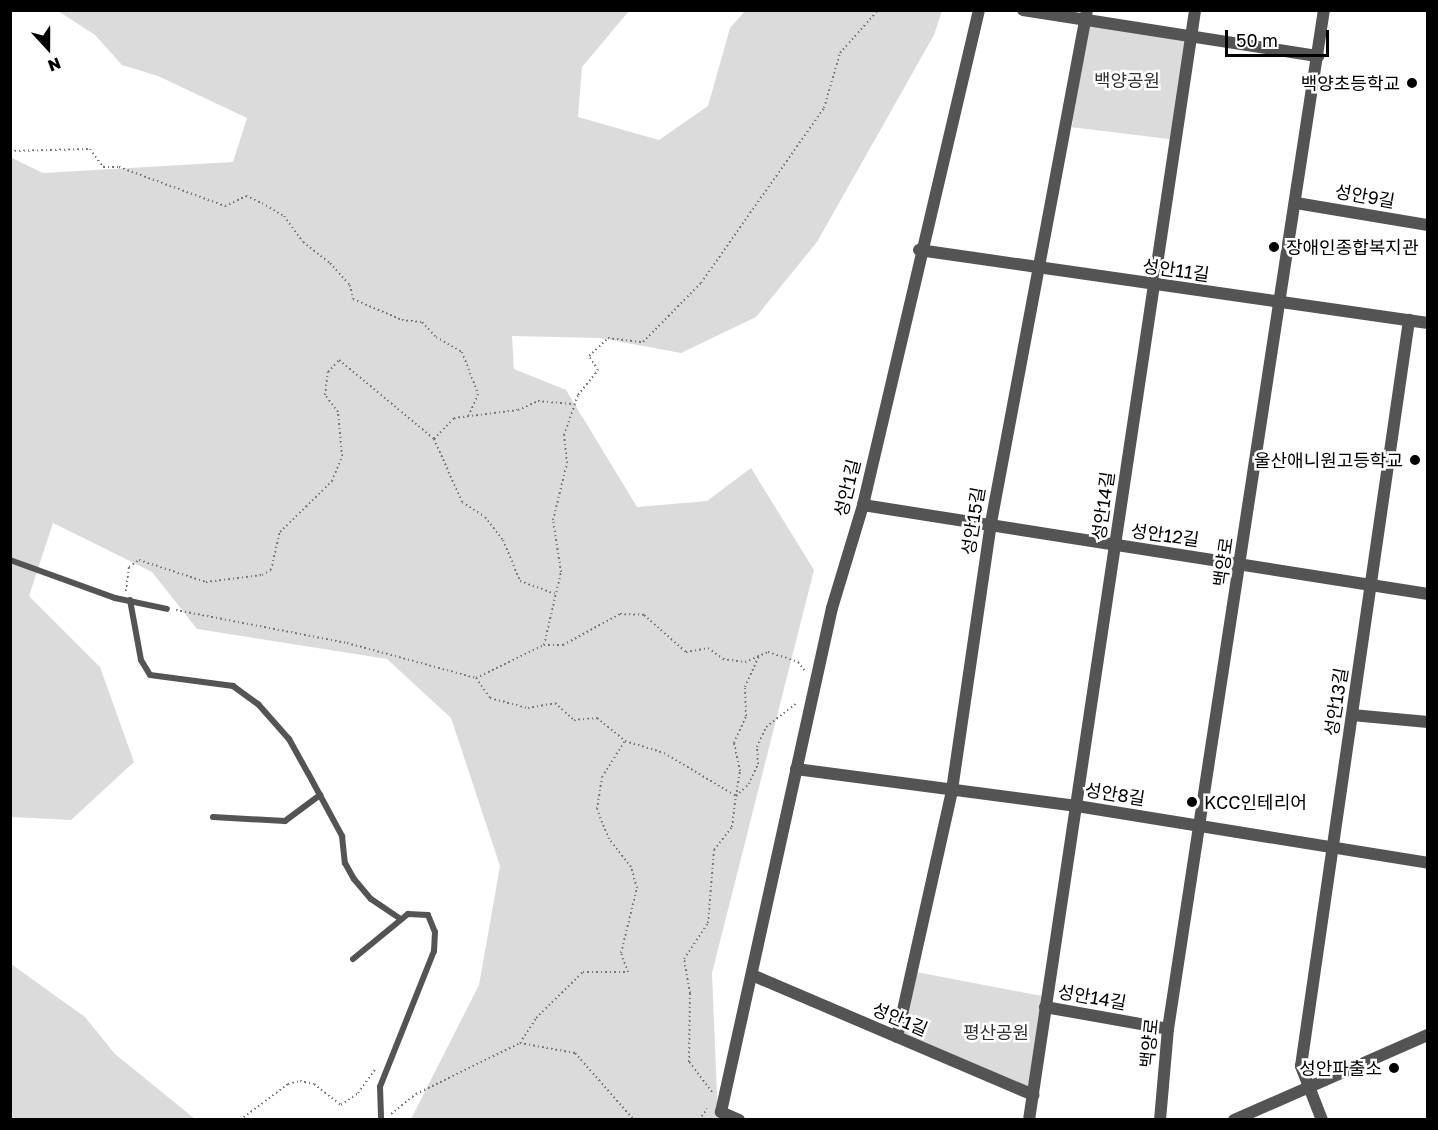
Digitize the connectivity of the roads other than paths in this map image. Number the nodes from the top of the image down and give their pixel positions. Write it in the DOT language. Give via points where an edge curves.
graph roads {
  1 [pos="979,10"];
  2 [pos="1023,10"];
  3 [pos="1195,10"];
  4 [pos="1324,10"];
  5 [pos="1086,16"];
  6 [pos="1192,35"];
  7 [pos="1318,56"];
  8 [pos="1296,203"];
  9 [pos="1428,225"];
  10 [pos="919,250"];
  11 [pos="1037,268"];
  12 [pos="1153,286"];
  13 [pos="1281,303"];
  14 [pos="1409,320"];
  15 [pos="1428,323"];
  16 [pos="863,505"];
  17 [pos="990,528"];
  18 [pos="1115,546"];
  19 [pos="10,560"];
  20 [pos="1242,563"];
  21 [pos="1372,585"];
  22 [pos="1428,594"];
  23 [pos="127,600"];
  24 [pos="168,609"];
  25 [pos="1352,715"];
  26 [pos="1428,722"];
  27 [pos="796,769"];
  28 [pos="952,789"];
  29 [pos="320,795"];
  30 [pos="1077,806"];
  31 [pos="213,817"];
  32 [pos="1198,826"];
  33 [pos="1332,850"];
  34 [pos="1428,864"];
  35 [pos="401,919"];
  36 [pos="353,959"];
  37 [pos="752,975"];
  38 [pos="1045,1007"];
  39 [pos="1168,1029"];
  40 [pos="1428,1035"];
  41 [pos="897,1037"];
  42 [pos="1308,1089"];
  43 [pos="1033,1095"];
  44 [pos="381,1118"];
  45 [pos="739,1119"];
  46 [pos="1029,1119"];
  47 [pos="1160,1119"];
  48 [pos="1234,1119"];
  49 [pos="1322,1119"];
  1 -- 10 [label="street, 성안1길"];
  2 -- 5 [label="street"];
  3 -- 6 [label="street, 성안14길"];
  4 -- 7 [label="street, 백양로"];
  5 -- 6 [label="street"];
  5 -- 11 [label="street, 성안15길"];
  6 -- 7 [label="street"];
  6 -- 12 [label="street, 성안14길"];
  7 -- 8 [label="street, 백양로"];
  8 -- 9 [label="street, 성안9길"];
  8 -- 13 [label="street, 백양로"];
  10 -- 11 [label="street, 성안11길"];
  10 -- 16 [label="street, 성안1길"];
  11 -- 12 [label="street, 성안11길"];
  11 -- 17 [label="street, 성안15길"];
  12 -- 13 [label="street, 성안11길"];
  12 -- 18 [label="street, 성안14길"];
  13 -- 14 [label="street, 성안11길"];
  13 -- 20 [label="street, 백양로" via="1255,446"];
  14 -- 15 [label="street, 성안11길"];
  14 -- 21 [label="street, 성안13길"];
  16 -- 17 [label="street, 성안12길"];
  16 -- 27 [label="street, 성안1길"];
  17 -- 18 [label="street, 성안12길"];
  17 -- 28 [label="street, 성안15길"];
  18 -- 20 [label="street, 성안12길"];
  18 -- 30 [label="street, 성안14길"];
  19 -- 23 [label="lane"];
  20 -- 21 [label="street, 성안12길"];
  20 -- 32 [label="street, 백양로"];
  21 -- 22 [label="street, 성안12길"];
  21 -- 25 [label="street, 성안13길"];
  23 -- 24 [label="lane"];
  23 -- 29 [label="lane" via="141,660 150,675 233,686 258,704 289,739"];
  25 -- 26 [label="street"];
  25 -- 33 [label="street, 성안13길"];
  27 -- 28 [label="street, 성안8길"];
  27 -- 37 [label="street, 성안1길"];
  28 -- 30 [label="street, 성안8길"];
  28 -- 41 [label="street, 성안15길"];
  29 -- 31 [label="lane" via="285,821"];
  29 -- 35 [label="lane" via="342,836 345,863 354,879 371,899"];
  30 -- 32 [label="street, 성안8길"];
  30 -- 38 [label="street, 성안14길"];
  32 -- 33 [label="street, 성안8길"];
  32 -- 39 [label="street, 백양로"];
  33 -- 34 [label="street, 성안8길"];
  33 -- 42 [label="street, 성안13길" via="1301,1066"];
  35 -- 36 [label="lane"];
  35 -- 44 [label="lane" via="408,914 428,915 435,932 434,951 380,1088"];
  37 -- 41 [label="street, 성안1길"];
  37 -- 45 [label="street, 성안1길" via="721,1112"];
  38 -- 39 [label="street, 성안14길"];
  38 -- 43 [label="street, 성안14길"];
  39 -- 47 [label="street, 백양로"];
  40 -- 42 [label="street"];
  41 -- 43 [label="street, 성안1길"];
  42 -- 48 [label="street"];
  42 -- 49 [label="street, 성안13길"];
  43 -- 46 [label="street, 성안14길"];
}
